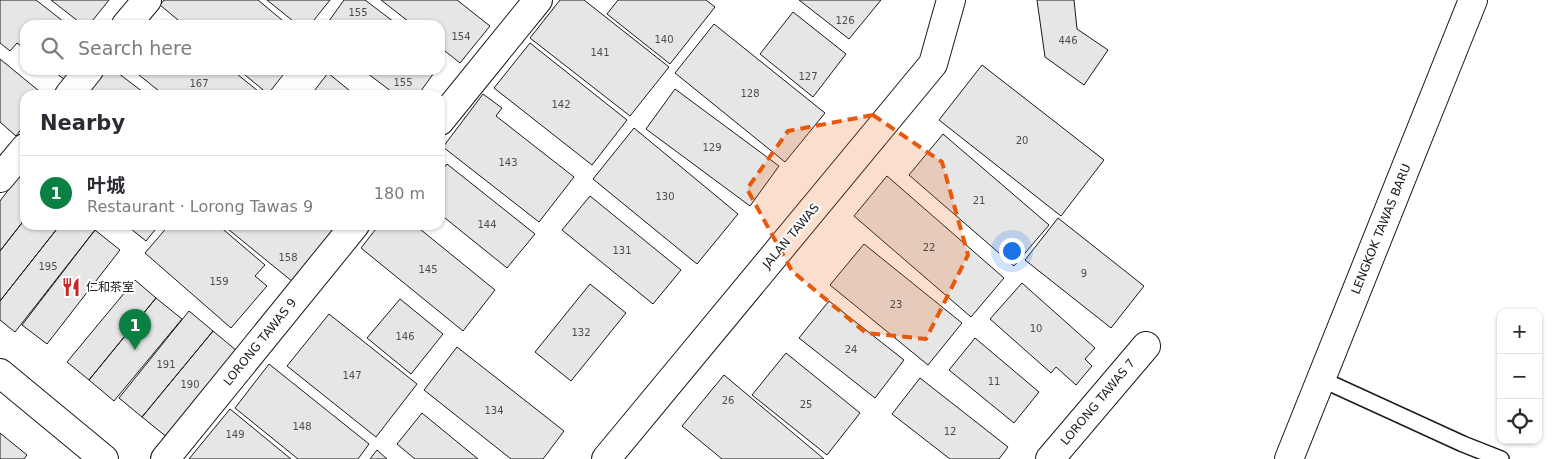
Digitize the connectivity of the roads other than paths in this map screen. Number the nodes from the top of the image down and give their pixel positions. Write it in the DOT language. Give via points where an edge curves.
graph roads {
  1 [pos="147,0"];
  2 [pos="538,0"];
  3 [pos="950,0"];
  4 [pos="1473,0"];
  5 [pos="130,20"];
  6 [pos="85,75"];
  7 [pos="72,90"];
  8 [pos="445,115"];
  9 [pos="20,154"];
  10 [pos="0,178"];
  11 [pos="351,230"];
  12 [pos="1146,346"];
  13 [pos="0,372"];
  14 [pos="1321,379"];
  15 [pos="104,459"];
  16 [pos="165,459"];
  17 [pos="606,459"];
  18 [pos="1050,459"];
  19 [pos="1288,459"];
  20 [pos="1501,459"];
  1 -- 5 [label="street"];
  2 -- 8 [label="street"];
  3 -- 17 [label="street, JALAN TAWAS" via="933,64"];
  4 -- 14 [label="street, LENGKOK TAWAS BARU"];
  6 -- 7 [label="street"];
  9 -- 10 [label="street"];
  11 -- 16 [label="street, LORONG TAWAS 9"];
  12 -- 18 [label="street, LORONG TAWAS 7"];
  13 -- 15 [label="street"];
  14 -- 19 [label="street, LENGKOK TAWAS BARU"];
  14 -- 20 [label="lane"];
}
